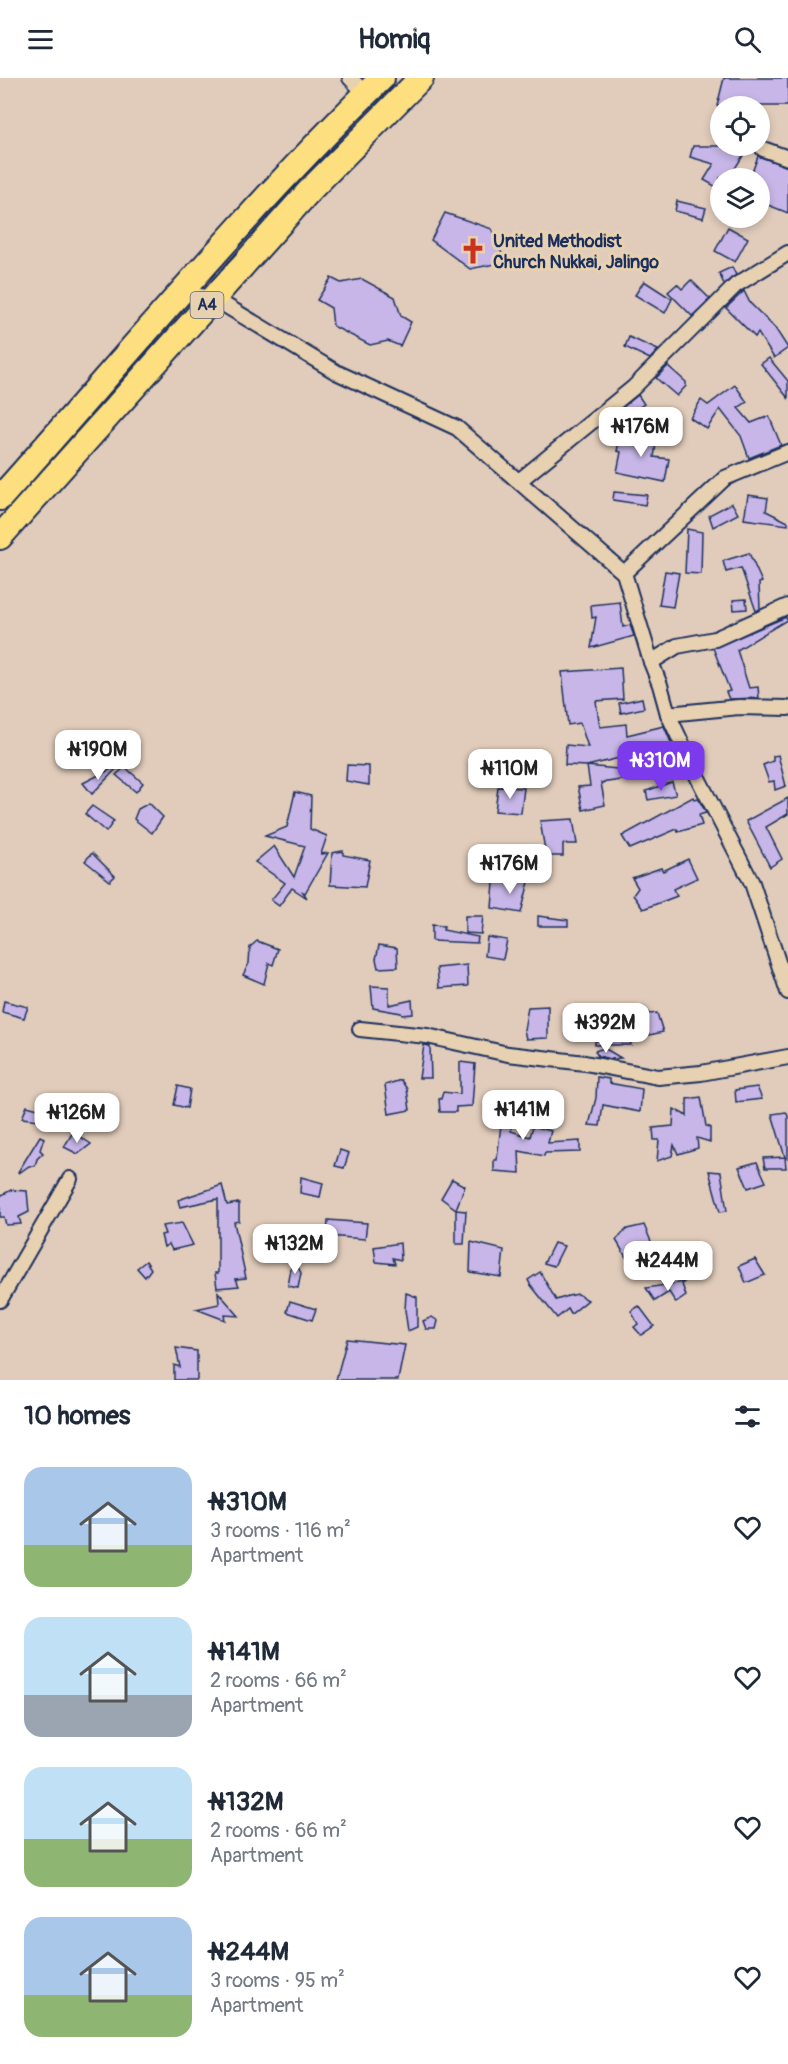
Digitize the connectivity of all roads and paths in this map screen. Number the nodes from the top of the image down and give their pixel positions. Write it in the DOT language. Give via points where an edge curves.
graph roads {
  1 [pos="421,78"];
  2 [pos="366,83"];
  3 [pos="770,152"];
  4 [pos="788,158"];
  5 [pos="788,252"];
  6 [pos="180,292"];
  7 [pos="213,298"];
  8 [pos="788,452"];
  9 [pos="519,481"];
  10 [pos="0,498"];
  11 [pos="0,537"];
  12 [pos="624,573"];
  13 [pos="788,606"];
  14 [pos="651,662"];
  15 [pos="788,708"];
  16 [pos="668,714"];
  17 [pos="788,992"];
  18 [pos="360,1029"];
  19 [pos="788,1058"];
  20 [pos="70,1179"];
  21 [pos="0,1300"];
  1 -- 7 [label="highway, A4" via="311,189"];
  2 -- 6 [label="highway, A4"];
  3 -- 4 [label="street"];
  5 -- 9 [label="street" via="736,285 633,388"];
  6 -- 7 [label="street"];
  6 -- 10 [label="highway, A4"];
  7 -- 9 [label="street" via="336,372 457,428"];
  7 -- 11 [label="highway, A4"];
  8 -- 12 [label="street" via="725,478"];
  9 -- 12 [label="street"];
  12 -- 14 [label="street"];
  13 -- 14 [label="street" via="715,639 677,646"];
  14 -- 16 [label="street"];
  15 -- 16 [label="street" via="739,707"];
  16 -- 17 [label="street" via="752,883"];
  18 -- 19 [label="street" via="427,1036 508,1054 658,1077"];
  20 -- 21 [label="street"];
}
